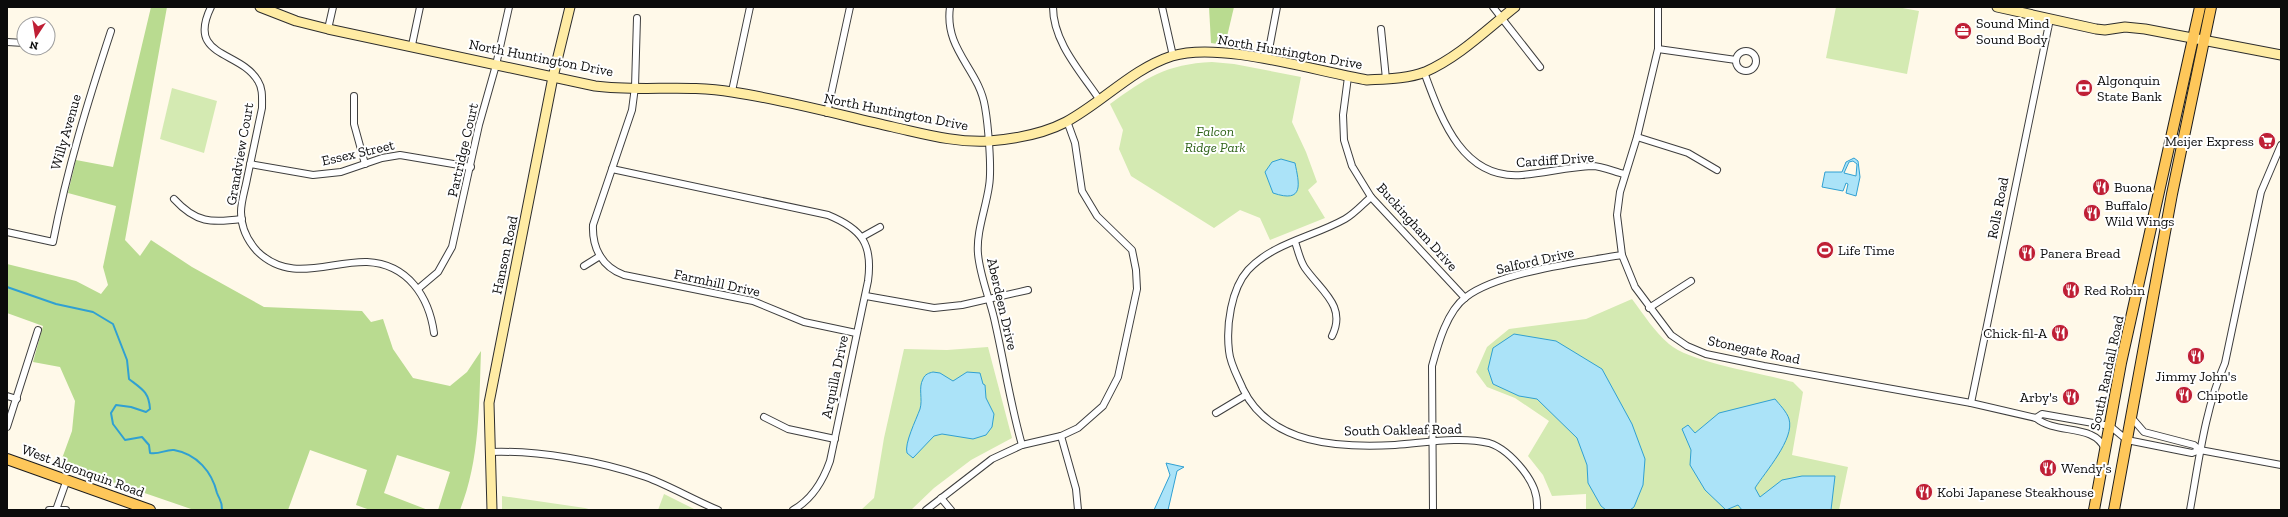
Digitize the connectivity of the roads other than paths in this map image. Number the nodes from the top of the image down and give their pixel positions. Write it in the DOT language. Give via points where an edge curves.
graph roads {
  1 [pos="211,7"];
  2 [pos="260,7"];
  3 [pos="333,7"];
  4 [pos="420,7"];
  5 [pos="509,7"];
  6 [pos="570,7"];
  7 [pos="750,7"];
  8 [pos="850,7"];
  9 [pos="950,7"];
  10 [pos="1053,7"];
  11 [pos="1162,7"];
  12 [pos="1277,7"];
  13 [pos="1493,7"];
  14 [pos="1515,7"];
  15 [pos="1658,7"];
  16 [pos="1997,7"];
  17 [pos="2200,7"];
  18 [pos="2211,7"];
  19 [pos="637,18"];
  20 [pos="1501,18"];
  21 [pos="2050,19"];
  22 [pos="328,29"];
  23 [pos="1381,29"];
  24 [pos="111,31"];
  25 [pos="2193,38"];
  26 [pos="2204,40"];
  27 [pos="412,46"];
  28 [pos="1658,49"];
  29 [pos="2281,55"];
  30 [pos="1173,56"];
  31 [pos="1267,60"];
  32 [pos="1736,60"];
  33 [pos="496,65"];
  34 [pos="1540,67"];
  35 [pos="1424,72"];
  36 [pos="553,77"];
  37 [pos="1348,77"];
  38 [pos="1386,79"];
  39 [pos="636,87"];
  40 [pos="732,91"];
  41 [pos="354,96"];
  42 [pos="1100,99"];
  43 [pos="827,113"];
  44 [pos="1067,122"];
  45 [pos="1637,137"];
  46 [pos="988,141"];
  47 [pos="2281,145"];
  48 [pos="250,164"];
  49 [pos="365,164"];
  50 [pos="471,167"];
  51 [pos="612,169"];
  52 [pos="1717,170"];
  53 [pos="1624,174"];
  54 [pos="1371,197"];
  55 [pos="174,200"];
  56 [pos="242,219"];
  57 [pos="880,227"];
  58 [pos="7,232"];
  59 [pos="862,237"];
  60 [pos="1295,242"];
  61 [pos="1622,255"];
  62 [pos="600,256"];
  63 [pos="584,266"];
  64 [pos="1691,281"];
  65 [pos="419,288"];
  66 [pos="1028,290"];
  67 [pos="866,296"];
  68 [pos="1464,298"];
  69 [pos="989,299"];
  70 [pos="1649,308"];
  71 [pos="38,330"];
  72 [pos="434,333"];
  73 [pos="856,333"];
  74 [pos="1332,336"];
  75 [pos="1246,395"];
  76 [pos="7,396"];
  77 [pos="17,399"];
  78 [pos="1971,403"];
  79 [pos="1216,413"];
  80 [pos="2130,416"];
  81 [pos="764,417"];
  82 [pos="2036,418"];
  83 [pos="2110,426"];
  84 [pos="7,427"];
  85 [pos="1061,436"];
  86 [pos="835,439"];
  87 [pos="2127,440"];
  88 [pos="1434,442"];
  89 [pos="1022,445"];
  90 [pos="2106,450"];
  91 [pos="2200,450"];
  92 [pos="489,452"];
  93 [pos="7,458"];
  94 [pos="2281,465"];
  95 [pos="68,479"];
  96 [pos="941,498"];
  97 [pos="49,510"];
  98 [pos="56,510"];
  99 [pos="66,510"];
  100 [pos="150,510"];
  101 [pos="492,510"];
  102 [pos="718,510"];
  103 [pos="793,510"];
  104 [pos="926,510"];
  105 [pos="951,510"];
  106 [pos="1078,510"];
  107 [pos="1433,510"];
  108 [pos="1537,510"];
  109 [pos="2094,510"];
  110 [pos="2114,510"];
  111 [pos="2190,510"];
  1 -- 48 [label="street, Grandview Court" via="205,28 210,46 249,70 261,88 262,108"];
  2 -- 22 [label="street, North Huntington Drive" via="296,21"];
  3 -- 22 [label="street"];
  4 -- 27 [label="street"];
  5 -- 33 [label="street, Partridge Court"];
  6 -- 36 [label="street, Hanson Road"];
  7 -- 40 [label="street"];
  8 -- 43 [label="street"];
  9 -- 46 [label="street, Aberdeen Drive" via="949,24 954,43 982,96 987,118"];
  10 -- 42 [label="street" via="1059,34 1067,53"];
  11 -- 30 [label="street"];
  12 -- 31 [label="street"];
  13 -- 20 [label="street"];
  14 -- 20 [label="street, North Huntington Drive"];
  15 -- 28 [label="street, Stonegate Road"];
  16 -- 21 [label="street"];
  17 -- 25 [label="main road, South Randall Road"];
  18 -- 26 [label="main road"];
  19 -- 39 [label="street, Farmhill Drive"];
  20 -- 34 [label="street"];
  20 -- 35 [label="street, North Huntington Drive" via="1459,53"];
  21 -- 25 [label="street" via="2096,29 2125,27"];
  21 -- 78 [label="street, Rolls Road"];
  22 -- 27 [label="street, North Huntington Drive"];
  23 -- 38 [label="street"];
  24 -- 58 [label="street, Willy Avenue" via="64,181 52,242"];
  25 -- 26 [label="street"];
  25 -- 83 [label="main road, South Randall Road"];
  26 -- 29 [label="street"];
  26 -- 80 [label="main road"];
  27 -- 33 [label="street, North Huntington Drive"];
  28 -- 32 [label="street"];
  28 -- 45 [label="street, Stonegate Road"];
  30 -- 31 [label="street, North Huntington Drive" via="1189,52 1214,52"];
  30 -- 42 [label="street, North Huntington Drive" via="1146,67"];
  31 -- 37 [label="street, North Huntington Drive"];
  33 -- 36 [label="street, North Huntington Drive"];
  33 -- 50 [label="street, Partridge Court" via="479,125"];
  35 -- 38 [label="street, North Huntington Drive"];
  35 -- 53 [label="street, Cardiff Drive" via="1443,121 1458,146 1485,169 1510,175 1593,166"];
  36 -- 39 [label="street, North Huntington Drive" via="602,87"];
  36 -- 92 [label="street, Hanson Road" via="489,403"];
  37 -- 38 [label="street, North Huntington Drive"];
  37 -- 54 [label="street, Buckingham Drive" via="1344,98 1344,140 1352,166"];
  39 -- 40 [label="street, North Huntington Drive"];
  39 -- 51 [label="street, Farmhill Drive" via="629,122"];
  40 -- 43 [label="street, North Huntington Drive"];
  41 -- 49 [label="street" via="354,124"];
  42 -- 44 [label="street, North Huntington Drive"];
  43 -- 46 [label="street, North Huntington Drive" via="946,139"];
  44 -- 46 [label="street, North Huntington Drive" via="1032,134"];
  44 -- 85 [label="street" via="1075,143 1082,191 1097,216 1132,250 1137,289 1119,371 1109,398 1088,420"];
  45 -- 52 [label="street" via="1688,153"];
  45 -- 53 [label="street, Stonegate Road"];
  46 -- 69 [label="street, Aberdeen Drive" via="990,184 982,215 978,253"];
  47 -- 91 [label="street" via="2261,192 2225,363 2215,389"];
  48 -- 49 [label="street, Essex Street" via="313,175 341,172"];
  48 -- 56 [label="street, Grandview Court" via="242,203"];
  49 -- 50 [label="street, Essex Street" via="400,155"];
  50 -- 65 [label="street, Partridge Court" via="452,247 438,272"];
  51 -- 59 [label="street" via="828,215 850,226"];
  51 -- 62 [label="street, Farmhill Drive" via="593,225 594,241"];
  53 -- 61 [label="street, Stonegate Road" via="1616,215"];
  54 -- 60 [label="street, South Oakleaf Road" via="1346,219"];
  54 -- 68 [label="street, Buckingham Drive"];
  55 -- 56 [label="street" via="190,214 205,220 215,222"];
  56 -- 65 [label="street, Grandview Court" via="247,237 255,249 279,264 310,270 374,263 394,271"];
  57 -- 59 [label="street"];
  59 -- 67 [label="street, Arquilla Drive" via="870,263"];
  60 -- 74 [label="street" via="1304,267 1325,291 1334,307 1338,318"];
  60 -- 75 [label="street, South Oakleaf Road" via="1270,252 1257,261 1239,283 1234,297 1228,347"];
  61 -- 68 [label="street, Salford Drive" via="1514,276 1495,282"];
  61 -- 70 [label="street, Stonegate Road" via="1635,287"];
  62 -- 63 [label="street"];
  62 -- 73 [label="street, Farmhill Drive" via="611,268 624,275 753,301 804,322"];
  64 -- 70 [label="street"];
  65 -- 72 [label="street, Grandview Court" via="428,305"];
  66 -- 69 [label="street"];
  67 -- 69 [label="street" via="934,308"];
  67 -- 73 [label="street, Arquilla Drive"];
  68 -- 88 [label="street, Salford Drive" via="1448,321 1432,366"];
  69 -- 89 [label="street, Aberdeen Drive" via="1002,351 1012,410"];
  70 -- 78 [label="street, Stonegate Road" via="1671,335 1687,346 1706,354"];
  71 -- 77 [label="street"];
  73 -- 86 [label="street, Arquilla Drive"];
  75 -- 79 [label="street"];
  75 -- 88 [label="street, South Oakleaf Road" via="1266,420 1275,427 1295,435 1358,446"];
  76 -- 77 [label="street"];
  77 -- 84 [label="street"];
  78 -- 82 [label="street, Stonegate Road"];
  80 -- 87 [label="main road"];
  80 -- 91 [label="street, Stonegate Road" via="2144,432 2194,444"];
  81 -- 86 [label="street" via="788,429"];
  82 -- 83 [label="street, Stonegate Road" via="2042,414"];
  82 -- 90 [label="street, Stonegate Road" via="2043,424 2094,435"];
  83 -- 87 [label="street, Stonegate Road"];
  83 -- 90 [label="main road, South Randall Road"];
  85 -- 89 [label="street"];
  85 -- 106 [label="street" via="1076,489"];
  86 -- 103 [label="street, Arquilla Drive" via="830,462 822,480 811,495"];
  87 -- 91 [label="street, Stonegate Road" via="2192,453"];
  87 -- 110 [label="main road"];
  88 -- 107 [label="street, Salford Drive"];
  88 -- 108 [label="street, South Oakleaf Road" via="1471,440 1491,444 1508,454 1533,483 1538,500"];
  89 -- 96 [label="street" via="992,459"];
  90 -- 109 [label="main road, South Randall Road"];
  91 -- 94 [label="street, Stonegate Road"];
  91 -- 111 [label="street"];
  92 -- 101 [label="street, Hanson Road"];
  92 -- 102 [label="street" via="520,451 624,470"];
  93 -- 95 [label="main road, West Algonquin Road"];
  95 -- 98 [label="street"];
  95 -- 100 [label="main road, West Algonquin Road"];
  96 -- 104 [label="street"];
  96 -- 105 [label="street"];
  97 -- 98 [label="street"];
  98 -- 99 [label="street"];
}
